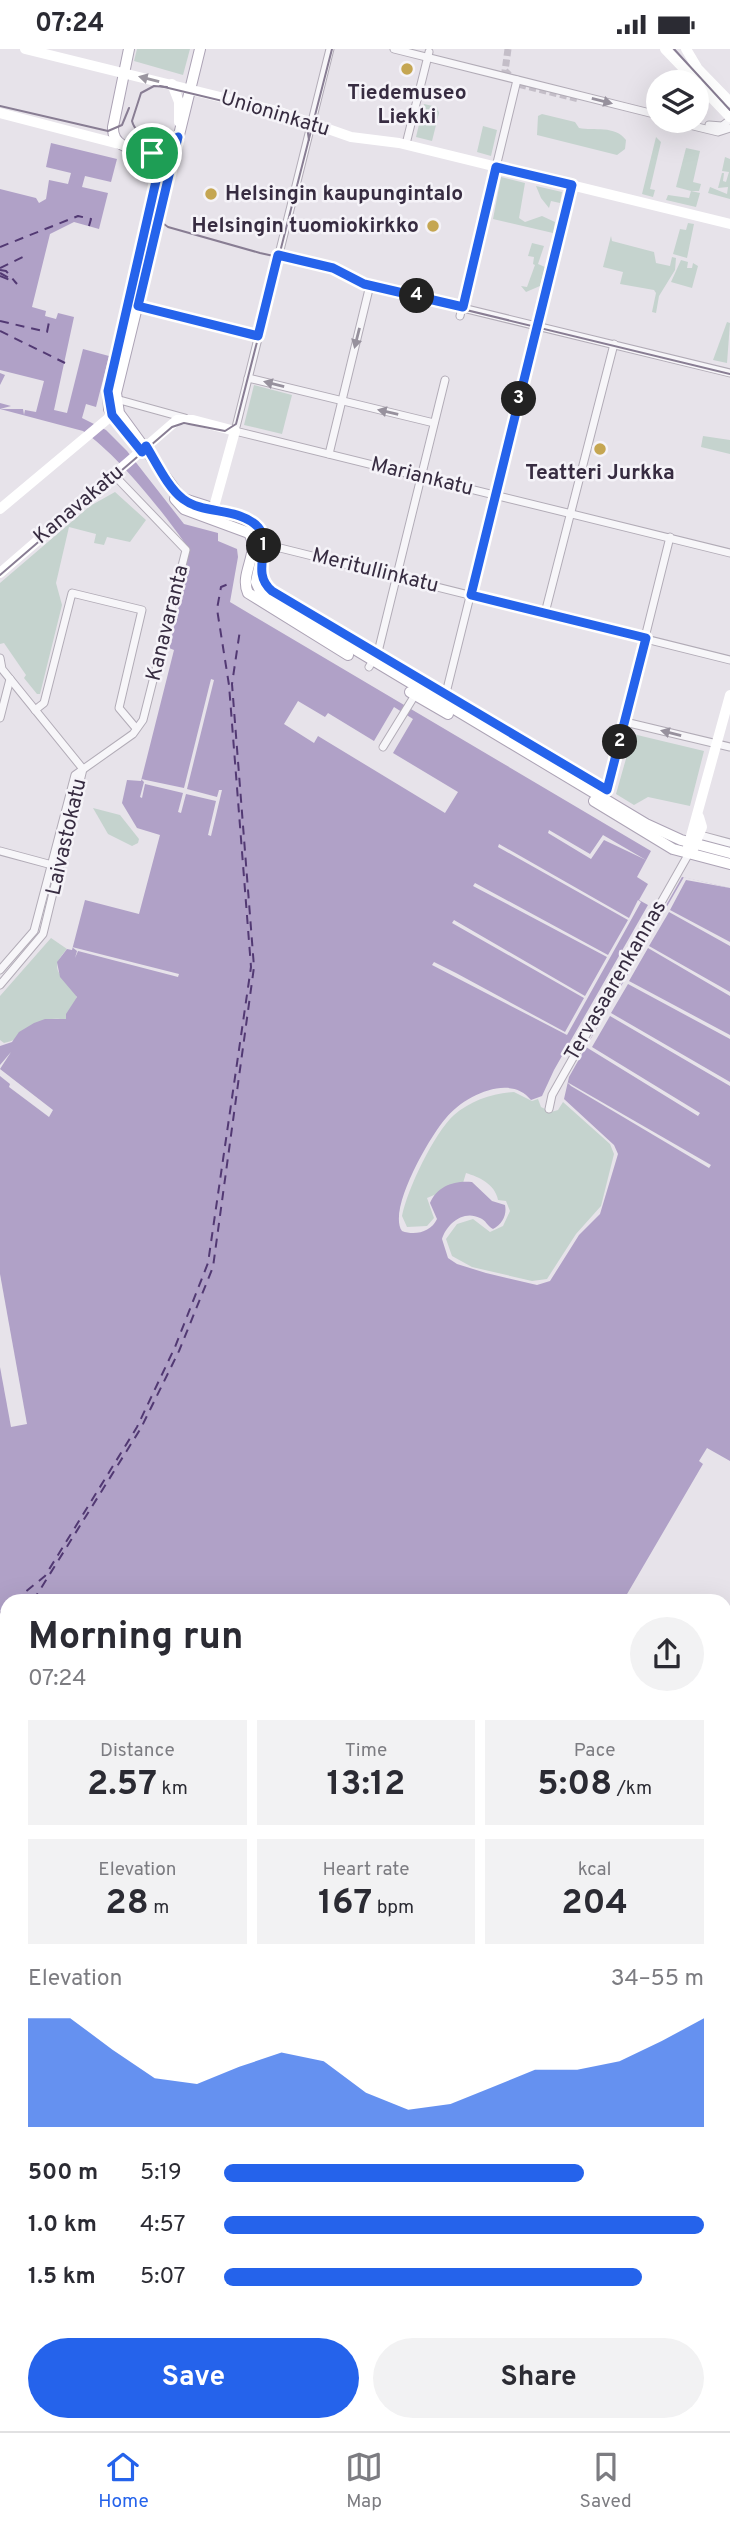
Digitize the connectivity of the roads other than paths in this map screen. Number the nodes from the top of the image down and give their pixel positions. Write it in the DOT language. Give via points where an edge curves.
graph roads {
  1 [pos="25,49"];
  2 [pos="130,49"];
  3 [pos="200,49"];
  4 [pos="330,49"];
  5 [pos="394,49"];
  6 [pos="665,49"];
  7 [pos="686,49"];
  8 [pos="429,55"];
  9 [pos="126,73"];
  10 [pos="517,80"];
  11 [pos="172,84"];
  12 [pos="190,89"];
  13 [pos="730,102"];
  14 [pos="646,112"];
  15 [pos="0,113"];
  16 [pos="730,119"];
  17 [pos="311,124"];
  18 [pos="709,126"];
  19 [pos="730,128"];
  20 [pos="709,129"];
  21 [pos="179,135"];
  22 [pos="119,144"];
  23 [pos="406,144"];
  24 [pos="152,153"];
  25 [pos="496,167"];
  26 [pos="571,189"];
  27 [pos="730,224"];
  28 [pos="278,255"];
  29 [pos="370,285"];
  30 [pos="134,305"];
  31 [pos="463,307"];
  32 [pos="460,316"];
  33 [pos="538,323"];
  34 [pos="258,336"];
  35 [pos="614,344"];
  36 [pos="730,373"];
  37 [pos="248,378"];
  38 [pos="445,380"];
  39 [pos="342,401"];
  40 [pos="115,408"];
  41 [pos="193,420"];
  42 [pos="434,423"];
  43 [pos="235,431"];
  44 [pos="144,449"];
  45 [pos="329,454"];
  46 [pos="114,475"];
  47 [pos="421,477"];
  48 [pos="496,495"];
  49 [pos="0,509"];
  50 [pos="213,513"];
  51 [pos="571,513"];
  52 [pos="670,537"];
  53 [pos="264,544"];
  54 [pos="730,553"];
  55 [pos="260,564"];
  56 [pos="0,573"];
  57 [pos="397,576"];
  58 [pos="471,595"];
  59 [pos="262,598"];
  60 [pos="545,613"];
  61 [pos="646,638"];
  62 [pos="0,658"];
  63 [pos="373,660"];
  64 [pos="730,660"];
  65 [pos="1,669"];
  66 [pos="10,680"];
  67 [pos="446,693"];
  68 [pos="415,695"];
  69 [pos="730,695"];
  70 [pos="35,710"];
  71 [pos="0,718"];
  72 [pos="625,722"];
  73 [pos="135,727"];
  74 [pos="718,744"];
  75 [pos="383,747"];
  76 [pos="730,747"];
  77 [pos="83,769"];
  78 [pos="695,841"];
  79 [pos="730,843"];
  80 [pos="0,851"];
  81 [pos="730,853"];
  82 [pos="688,855"];
  83 [pos="730,864"];
  84 [pos="51,865"];
  85 [pos="0,970"];
  86 [pos="0,985"];
  87 [pos="549,1109"];
  1 -- 9 [label="main road, Unioninkatu"];
  2 -- 9 [label="main road"];
  3 -- 12 [label="main road"];
  4 -- 17 [label="street"];
  5 -- 8 [label="street"];
  6 -- 16 [label="main road"];
  7 -- 13 [label="main road" via="698,69"];
  8 -- 10 [label="street"];
  8 -- 23 [label="street"];
  11 -- 9 [label="main road, Unioninkatu, one-way"];
  9 -- 22 [label="main road" via="112,131"];
  10 -- 14 [label="street, one-way"];
  10 -- 25 [label="street"];
  11 -- 12 [label="main road, Unioninkatu"];
  11 -- 21 [label="main road" via="179,102"];
  12 -- 17 [label="main road, Unioninkatu"];
  12 -- 21 [label="main road"];
  15 -- 22 [label="main road"];
  16 -- 18 [label="street" via="718,127"];
  17 -- 23 [label="main road, Unioninkatu" via="370,141"];
  17 -- 28 [label="street"];
  19 -- 20 [label="street"];
  21 -- 24 [label="main road"];
  21 -- 30 [label="main road"];
  22 -- 24 [label="main road"];
  23 -- 25 [label="main road, Unioninkatu"];
  24 -- 30 [label="main road" via="156,181"];
  25 -- 26 [label="main road, Unioninkatu"];
  25 -- 31 [label="street"];
  26 -- 27 [label="main road, Unioninkatu"];
  26 -- 33 [label="street"];
  28 -- 29 [label="street" via="329,267"];
  28 -- 34 [label="street"];
  29 -- 31 [label="street"];
  29 -- 39 [label="street, one-way"];
  30 -- 34 [label="street"];
  30 -- 40 [label="main road"];
  30 -- 40 [label="main road" via="108,391"];
  31 -- 32 [label="street"];
  31 -- 33 [label="street"];
  33 -- 35 [label="street"];
  33 -- 48 [label="street"];
  34 -- 37 [label="street"];
  35 -- 36 [label="street"];
  35 -- 51 [label="street"];
  39 -- 37 [label="street, one-way"];
  37 -- 43 [label="street"];
  38 -- 42 [label="street"];
  42 -- 39 [label="street, one-way"];
  39 -- 45 [label="street"];
  40 -- 41 [label="street, Mariankatu"];
  40 -- 44 [label="main road"];
  40 -- 49 [label="main road"];
  41 -- 43 [label="main road, Mariankatu"];
  41 -- 44 [label="main road, Kanavakatu" via="174,421"];
  42 -- 47 [label="street"];
  43 -- 45 [label="street, Mariankatu"];
  43 -- 50 [label="main road"];
  44 -- 46 [label="main road, Kanavakatu"];
  44 -- 50 [label="main road" via="185,500"];
  45 -- 47 [label="street, Mariankatu"];
  46 -- 56 [label="main road, Kanavakatu"];
  46 -- 73 [label="street, Kanavaranta" via="186,550 144,720"];
  47 -- 48 [label="street, Mariankatu"];
  47 -- 57 [label="street"];
  48 -- 51 [label="street, Mariankatu"];
  48 -- 58 [label="street"];
  50 -- 53 [label="main road" via="254,523"];
  50 -- 59 [label="main road" via="250,535 253,548 245,588"];
  51 -- 52 [label="street, Mariankatu"];
  51 -- 60 [label="street"];
  52 -- 54 [label="street, Mariankatu"];
  52 -- 61 [label="street"];
  53 -- 55 [label="main road"];
  53 -- 57 [label="street, Meritullinkatu"];
  55 -- 59 [label="main road" via="256,585"];
  55 -- 63 [label="street" via="272,591"];
  57 -- 58 [label="street, Meritullinkatu"];
  57 -- 63 [label="street"];
  58 -- 60 [label="street, Meritullinkatu"];
  58 -- 67 [label="street"];
  59 -- 63 [label="main road"];
  60 -- 61 [label="street, Meritullinkatu"];
  61 -- 64 [label="street, Meritullinkatu"];
  61 -- 72 [label="street"];
  62 -- 65 [label="street"];
  63 -- 67 [label="street"];
  63 -- 68 [label="main road"];
  63 -- 78 [label="main road" via="629,814"];
  65 -- 66 [label="street"];
  66 -- 70 [label="street"];
  66 -- 71 [label="street"];
  67 -- 72 [label="street" via="607,790"];
  68 -- 75 [label="street"];
  68 -- 82 [label="main road" via="657,841"];
  69 -- 74 [label="main road"];
  70 -- 73 [label="street" via="44,703 72,593 142,610 119,708"];
  70 -- 77 [label="street"];
  74 -- 72 [label="street, one-way"];
  73 -- 77 [label="street, Kanavaranta" via="132,734"];
  74 -- 76 [label="street"];
  74 -- 78 [label="main road"];
  77 -- 84 [label="street, Laivastokatu" via="75,775"];
  77 -- 86 [label="street, Laivastokatu" via="43,934"];
  78 -- 79 [label="street"];
  78 -- 81 [label="main road"];
  78 -- 82 [label="main road"];
  80 -- 84 [label="street"];
  82 -- 83 [label="main road"];
  82 -- 87 [label="street, Tervasaarenkannas" via="558,1083"];
  84 -- 85 [label="street, Laivastokatu" via="34,931"];
}
